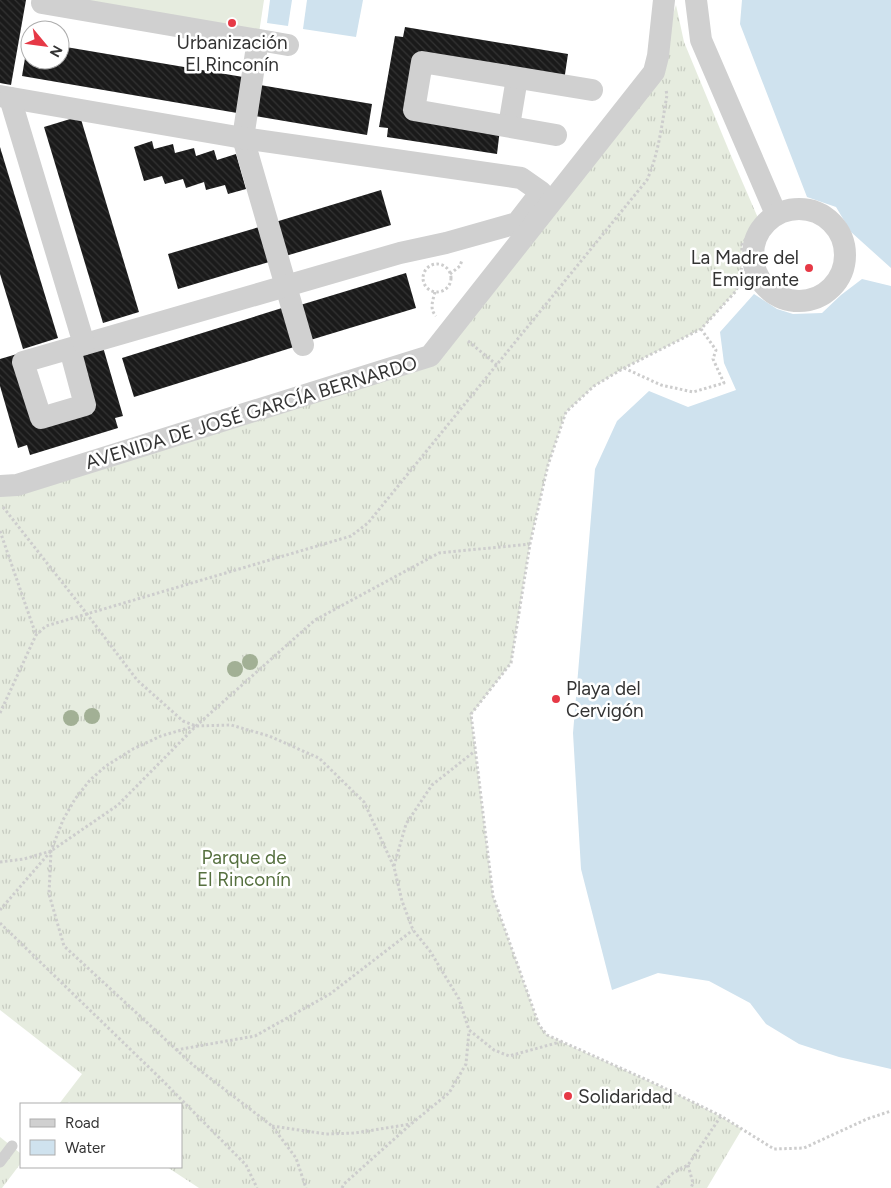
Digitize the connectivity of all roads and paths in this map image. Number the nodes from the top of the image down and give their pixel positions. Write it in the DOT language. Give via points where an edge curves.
graph roads {
  1 [pos="664,0"];
  2 [pos="696,0"];
  3 [pos="42,3"];
  4 [pos="258,40"];
  5 [pos="288,45"];
  6 [pos="517,78"];
  7 [pos="666,86"];
  8 [pos="592,90"];
  9 [pos="6,107"];
  10 [pos="509,126"];
  11 [pos="556,135"];
  12 [pos="243,138"];
  13 [pos="767,216"];
  14 [pos="424,272"];
  15 [pos="286,286"];
  16 [pos="453,328"];
  17 [pos="700,329"];
  18 [pos="303,345"];
  19 [pos="497,365"];
  20 [pos="624,368"];
  21 [pos="0,486"];
  22 [pos="0,502"];
  23 [pos="0,530"];
  24 [pos="530,544"];
  25 [pos="87,614"];
  26 [pos="36,635"];
  27 [pos="0,713"];
  28 [pos="196,726"];
  29 [pos="476,750"];
  30 [pos="51,851"];
  31 [pos="0,862"];
  32 [pos="394,867"];
  33 [pos="0,910"];
  34 [pos="0,923"];
  35 [pos="413,930"];
  36 [pos="469,1030"];
  37 [pos="561,1041"];
  38 [pos="176,1050"];
  39 [pos="891,1111"];
  40 [pos="721,1116"];
  41 [pos="411,1124"];
  42 [pos="272,1126"];
  43 [pos="12,1146"];
  44 [pos="0,1162"];
  45 [pos="688,1165"];
  46 [pos="257,1188"];
  47 [pos="306,1188"];
  48 [pos="342,1188"];
  49 [pos="657,1188"];
  50 [pos="691,1188"];
  1 -- 16 [label="street, AVENIDA DE JOSÉ GARCÍA BERNARDO" via="654,72"];
  2 -- 13 [label="street" via="701,40"];
  3 -- 4 [label="street"];
  4 -- 5 [label="street"];
  4 -- 12 [label="street"];
  6 -- 8 [label="street"];
  6 -- 10 [label="street"];
  6 -- 10 [label="street" via="422,62 420,72 414,110"];
  7 -- 19 [label="path" via="658,145 647,180"];
  9 -- 12 [label="street"];
  9 -- 15 [label="street" via="77,346"];
  10 -- 11 [label="street"];
  12 -- 15 [label="street"];
  12 -- 15 [label="street" via="521,178 542,192 517,223"];
  13 -- 13 [label="street" via="757,235 754,269 770,293 795,302 822,296 840,278 846,250 837,227 810,210 791,209"];
  13 -- 17 [label="path" via="742,245 741,277 736,291"];
  14 -- 14 [label="path" via="423,282 430,290 440,292 449,285 450,274 443,266 433,265"];
  15 -- 18 [label="street"];
  16 -- 19 [label="path"];
  16 -- 21 [label="street, AVENIDA DE JOSÉ GARCÍA BERNARDO" via="430,356 17,485"];
  17 -- 20 [label="path"];
  17 -- 20 [label="path" via="716,350 713,359 724,383 693,392 661,385"];
  19 -- 25 [label="path" via="368,523 351,536"];
  20 -- 24 [label="path" via="594,386 566,412 548,465"];
  22 -- 25 [label="path"];
  23 -- 26 [label="path"];
  24 -- 28 [label="path" via="439,553 315,620"];
  24 -- 29 [label="path" via="511,663 471,714"];
  25 -- 26 [label="path" via="46,626"];
  25 -- 28 [label="path" via="137,680 183,721"];
  26 -- 27 [label="path"];
  28 -- 30 [label="path" via="118,805"];
  28 -- 30 [label="path" via="161,736 106,766 75,799"];
  28 -- 32 [label="path" via="231,725 269,736 319,758 364,802"];
  29 -- 32 [label="path" via="432,785 406,824"];
  29 -- 37 [label="path" via="493,896 539,1025 547,1035"];
  30 -- 31 [label="path"];
  30 -- 33 [label="path"];
  30 -- 38 [label="path" via="49,894 64,946"];
  32 -- 35 [label="path"];
  34 -- 46 [label="path" via="246,1165"];
  35 -- 36 [label="path" via="459,998"];
  35 -- 38 [label="path" via="330,994 254,1036"];
  36 -- 37 [label="path" via="494,1050 510,1056"];
  36 -- 41 [label="path" via="466,1064 449,1093"];
  37 -- 40 [label="path"];
  38 -- 42 [label="path"];
  39 -- 40 [label="path" via="804,1148 774,1149"];
  40 -- 45 [label="path"];
  41 -- 42 [label="path" via="326,1134"];
  41 -- 48 [label="path"];
  42 -- 47 [label="path" via="296,1158"];
  43 -- 44 [label="lane"];
  45 -- 49 [label="path" via="672,1173"];
  45 -- 50 [label="path" via="693,1183"];
}
